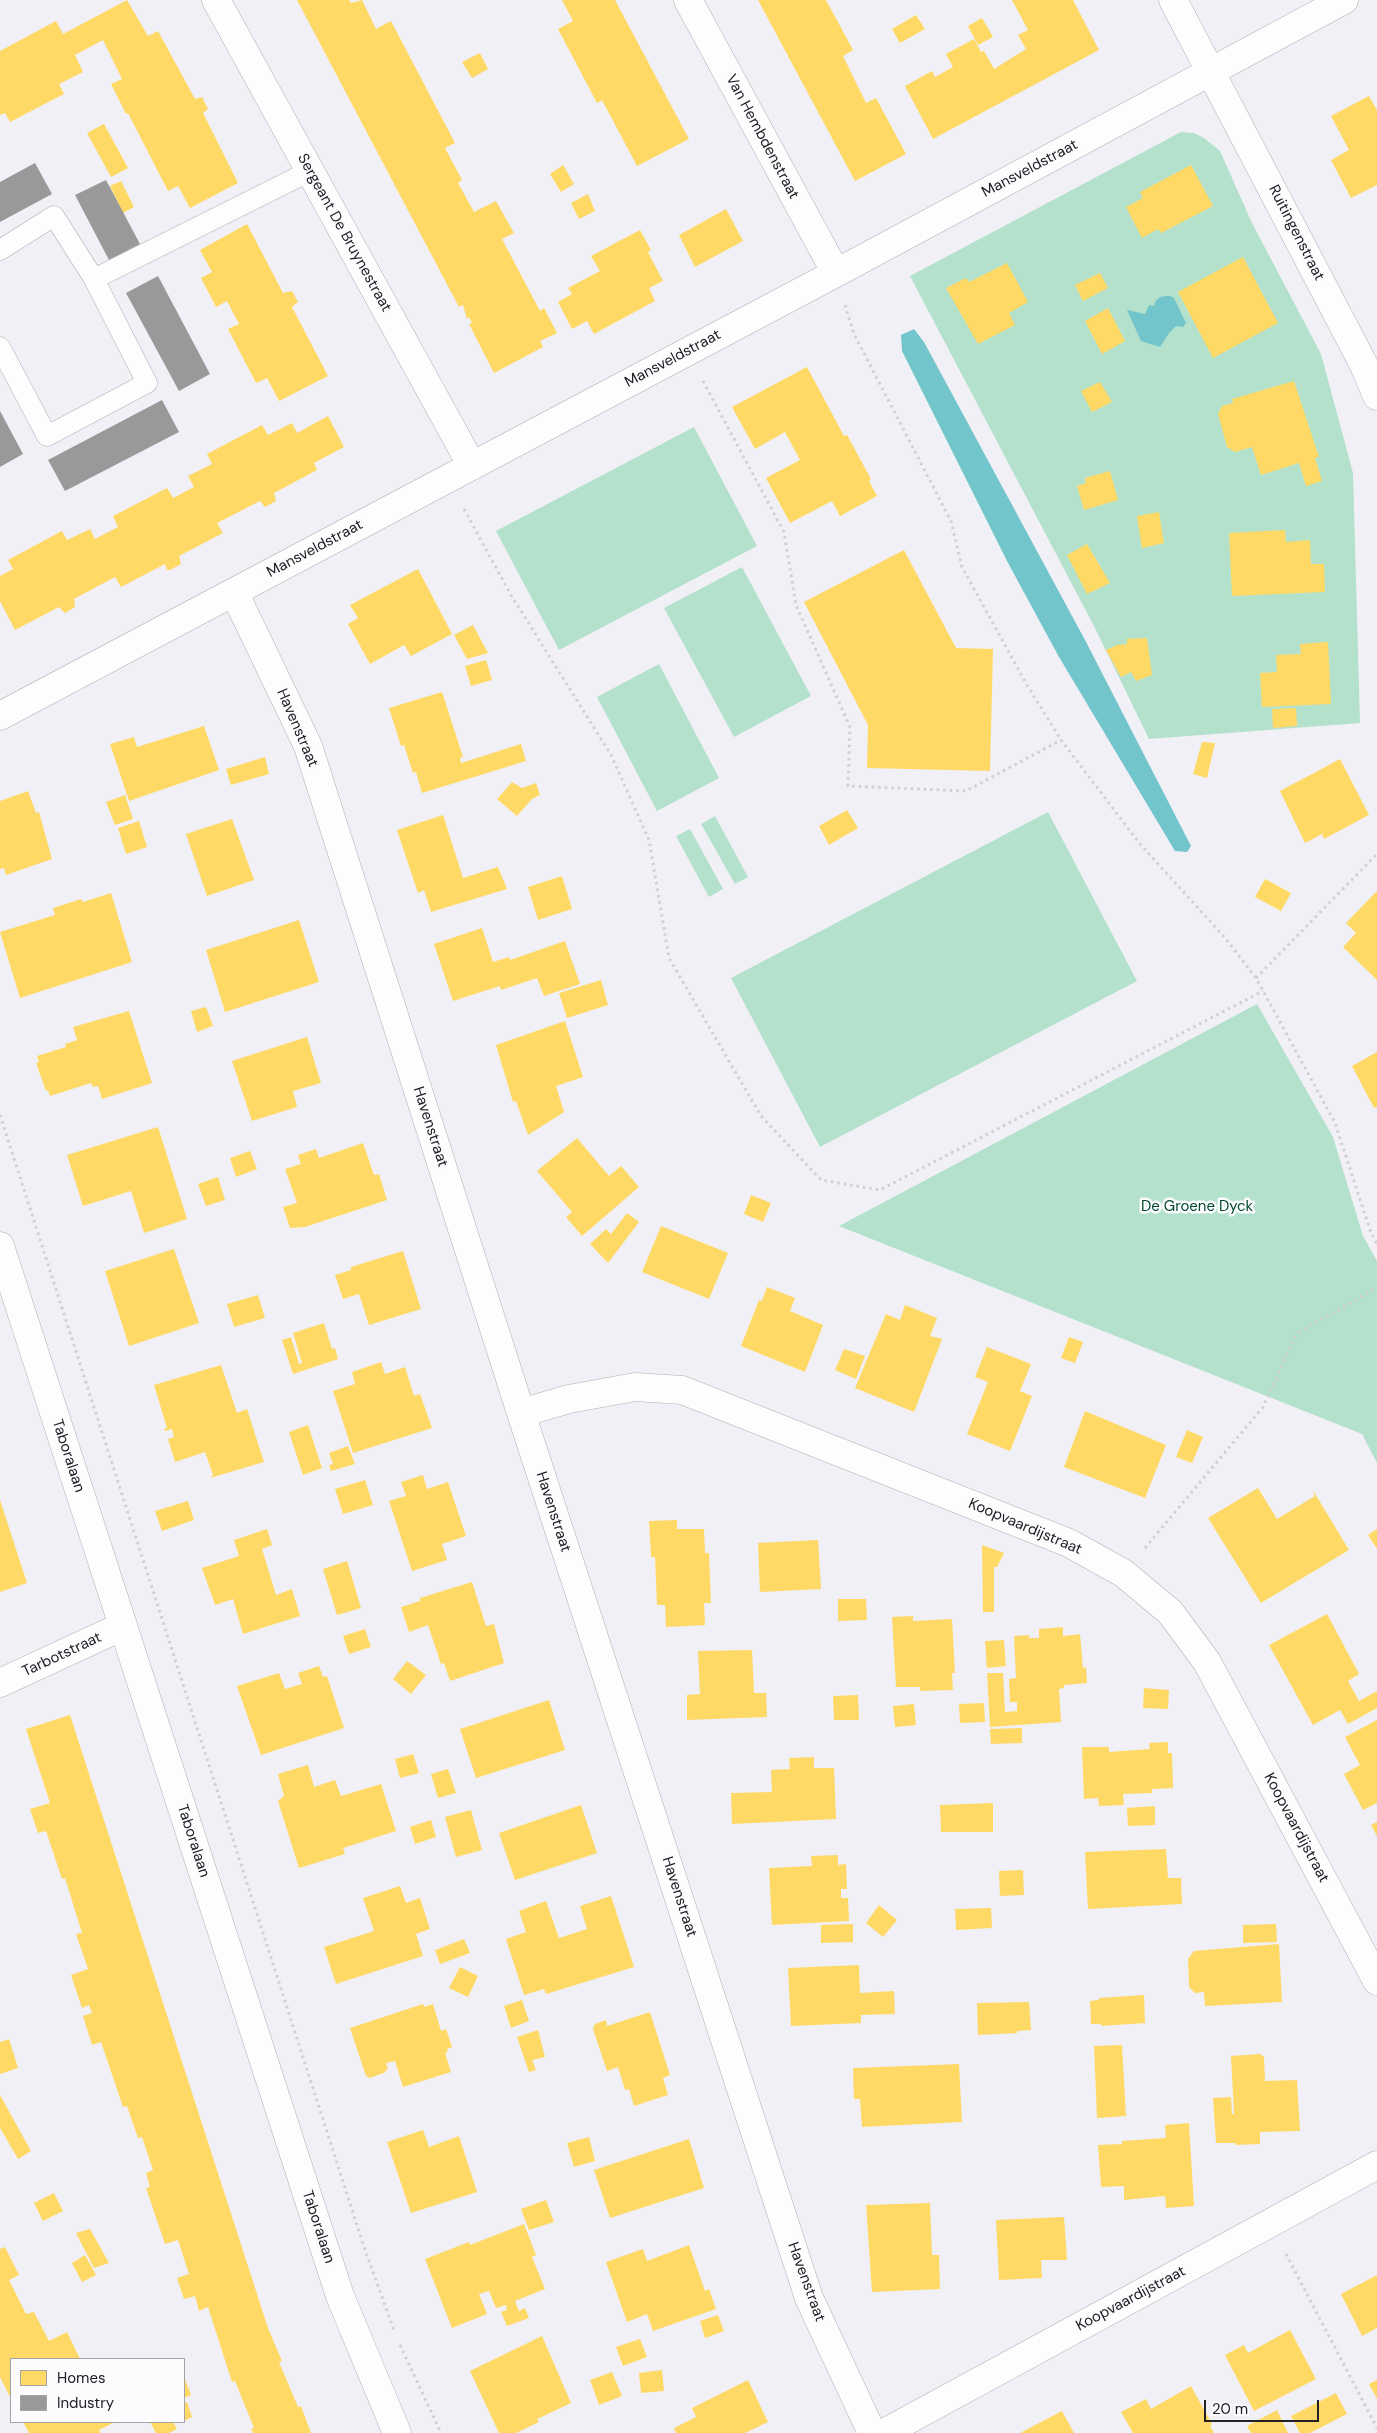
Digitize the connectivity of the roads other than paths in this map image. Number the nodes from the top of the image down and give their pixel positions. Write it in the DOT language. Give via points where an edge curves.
graph roads {
  1 [pos="216,0"];
  2 [pos="688,0"];
  3 [pos="1173,0"];
  4 [pos="1344,0"];
  5 [pos="1212,72"];
  6 [pos="310,171"];
  7 [pos="0,250"];
  8 [pos="836,273"];
  9 [pos="94,279"];
  10 [pos="0,347"];
  11 [pos="1377,396"];
  12 [pos="460,472"];
  13 [pos="234,592"];
  14 [pos="0,716"];
  15 [pos="0,1246"];
  16 [pos="521,1413"];
  17 [pos="123,1626"];
  18 [pos="0,1683"];
  19 [pos="1377,1981"];
  20 [pos="1377,2166"];
  21 [pos="396,2433"];
  22 [pos="872,2433"];
  23 [pos="884,2433"];
  1 -- 6 [label="street, Sergeant De Bruynestraat"];
  2 -- 8 [label="street, Van Hembdenstraat"];
  3 -- 5 [label="street, Ruitingenstraat"];
  4 -- 5 [label="street, Mansveldstraat"];
  5 -- 8 [label="street, Mansveldstraat"];
  5 -- 11 [label="street, Ruitingenstraat"];
  6 -- 9 [label="lane"];
  6 -- 12 [label="street, Sergeant De Bruynestraat"];
  7 -- 9 [label="lane" via="54,216"];
  8 -- 12 [label="street, Mansveldstraat"];
  9 -- 10 [label="lane" via="147,383 47,436"];
  12 -- 13 [label="street, Mansveldstraat"];
  13 -- 14 [label="street, Mansveldstraat"];
  13 -- 16 [label="street, Havenstraat" via="308,746"];
  15 -- 17 [label="street, Taboralaan"];
  16 -- 19 [label="street, Koopvaardijstraat" via="569,1399 635,1387 682,1390 1069,1543 1123,1573 1170,1612 1207,1662"];
  16 -- 22 [label="street, Havenstraat" via="809,2298"];
  17 -- 18 [label="street, Tarbotstraat"];
  17 -- 21 [label="street, Taboralaan" via="340,2296"];
  20 -- 23 [label="street, Koopvaardijstraat"];
}
